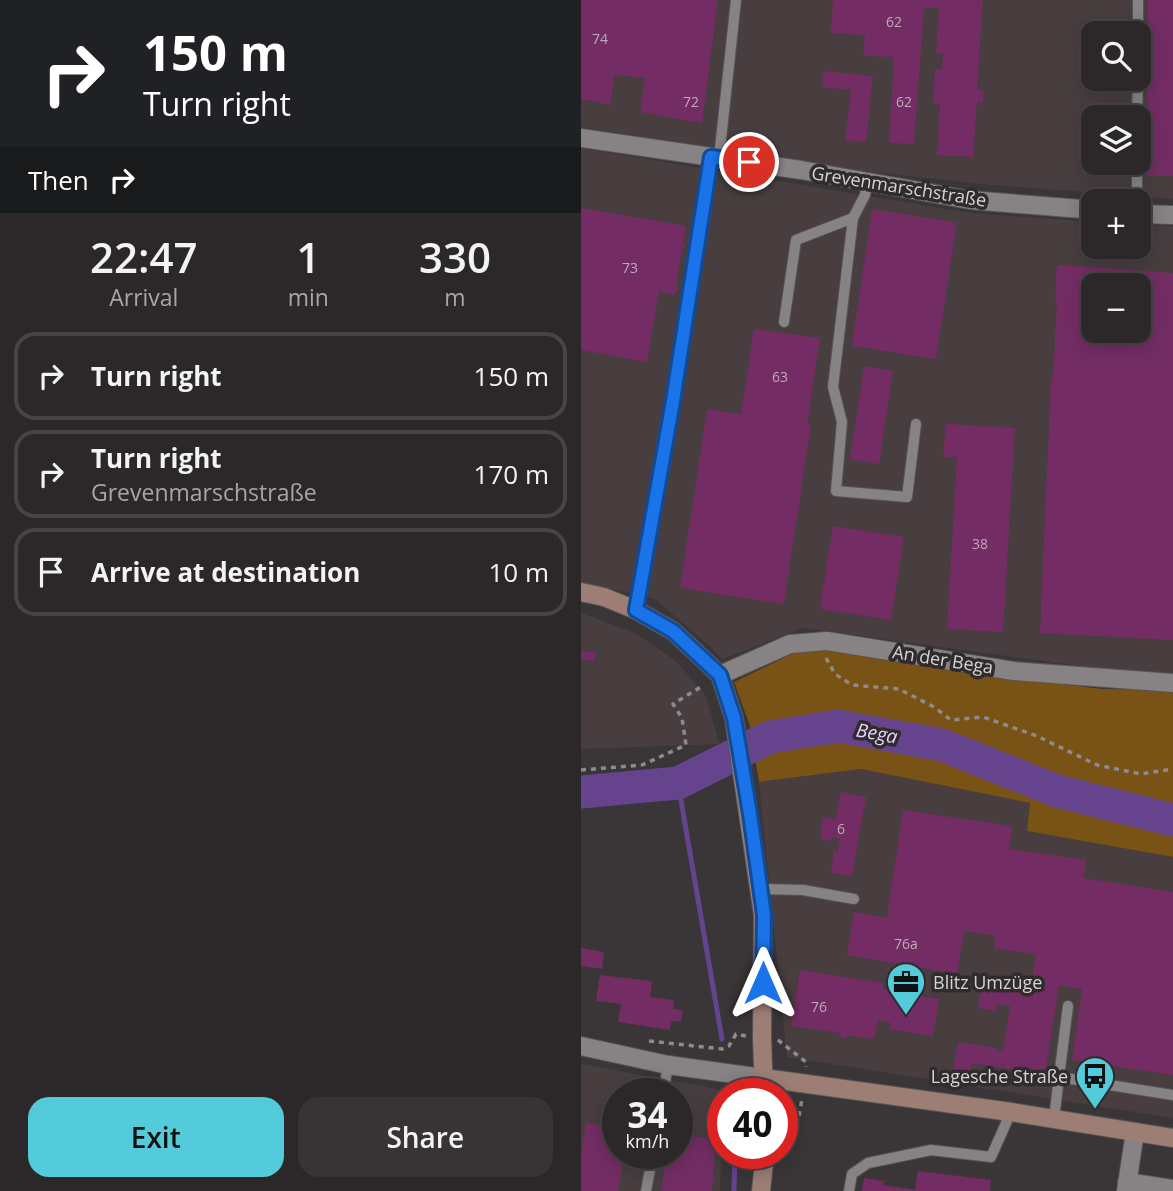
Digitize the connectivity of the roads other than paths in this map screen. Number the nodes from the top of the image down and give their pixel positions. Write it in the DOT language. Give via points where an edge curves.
graph roads {
  1 [pos="736,0"];
  2 [pos="1138,0"];
  3 [pos="1138,21"];
  4 [pos="581,138"];
  5 [pos="715,157"];
  6 [pos="866,182"];
  7 [pos="1081,209"];
  8 [pos="1151,214"];
  9 [pos="1173,215"];
  10 [pos="852,218"];
  11 [pos="784,322"];
  12 [pos="916,424"];
  13 [pos="581,592"];
  14 [pos="636,610"];
  15 [pos="720,675"];
  16 [pos="1173,683"];
  17 [pos="760,889"];
  18 [pos="854,899"];
  19 [pos="1068,1006"];
  20 [pos="581,1046"];
  21 [pos="668,1065"];
  22 [pos="1059,1077"];
  23 [pos="666,1078"];
  24 [pos="727,1078"];
  25 [pos="764,1078"];
  26 [pos="798,1090"];
  27 [pos="1173,1095"];
  28 [pos="1011,1112"];
  29 [pos="1054,1119"];
  30 [pos="1135,1132"];
  31 [pos="1173,1138"];
  32 [pos="650,1169"];
  33 [pos="763,1169"];
  34 [pos="1127,1186"];
  35 [pos="1173,1189"];
  36 [pos="646,1191"];
  37 [pos="761,1191"];
  38 [pos="849,1191"];
  1 -- 5 [label="lane"];
  2 -- 3 [label="lane"];
  4 -- 5 [label="street, Grevenmarschstraße"];
  5 -- 6 [label="street, Grevenmarschstraße"];
  5 -- 14 [label="lane"];
  6 -- 7 [label="street, Grevenmarschstraße" via="970,200"];
  6 -- 10 [label="lane" via="865,195"];
  8 -- 9 [label="street"];
  10 -- 11 [label="lane" via="796,240"];
  10 -- 12 [label="lane" via="833,387 842,422 836,491 907,498"];
  13 -- 14 [label="street"];
  14 -- 15 [label="street" via="673,631"];
  15 -- 16 [label="street, An der Bega" via="790,644 827,641 1014,671"];
  15 -- 17 [label="street" via="734,718"];
  17 -- 18 [label="lane"];
  17 -- 25 [label="street"];
  19 -- 22 [label="lane"];
  20 -- 21 [label="street"];
  21 -- 23 [label="lane"];
  21 -- 24 [label="street"];
  22 -- 27 [label="lane"];
  22 -- 29 [label="lane"];
  26 -- 28 [label="street"];
  28 -- 29 [label="street"];
  28 -- 38 [label="lane" via="991,1157 931,1150 868,1163 852,1174"];
  29 -- 30 [label="street"];
  30 -- 31 [label="street"];
  30 -- 34 [label="street"];
  32 -- 36 [label="lane"];
  33 -- 37 [label="street"];
  34 -- 35 [label="street"];
}
